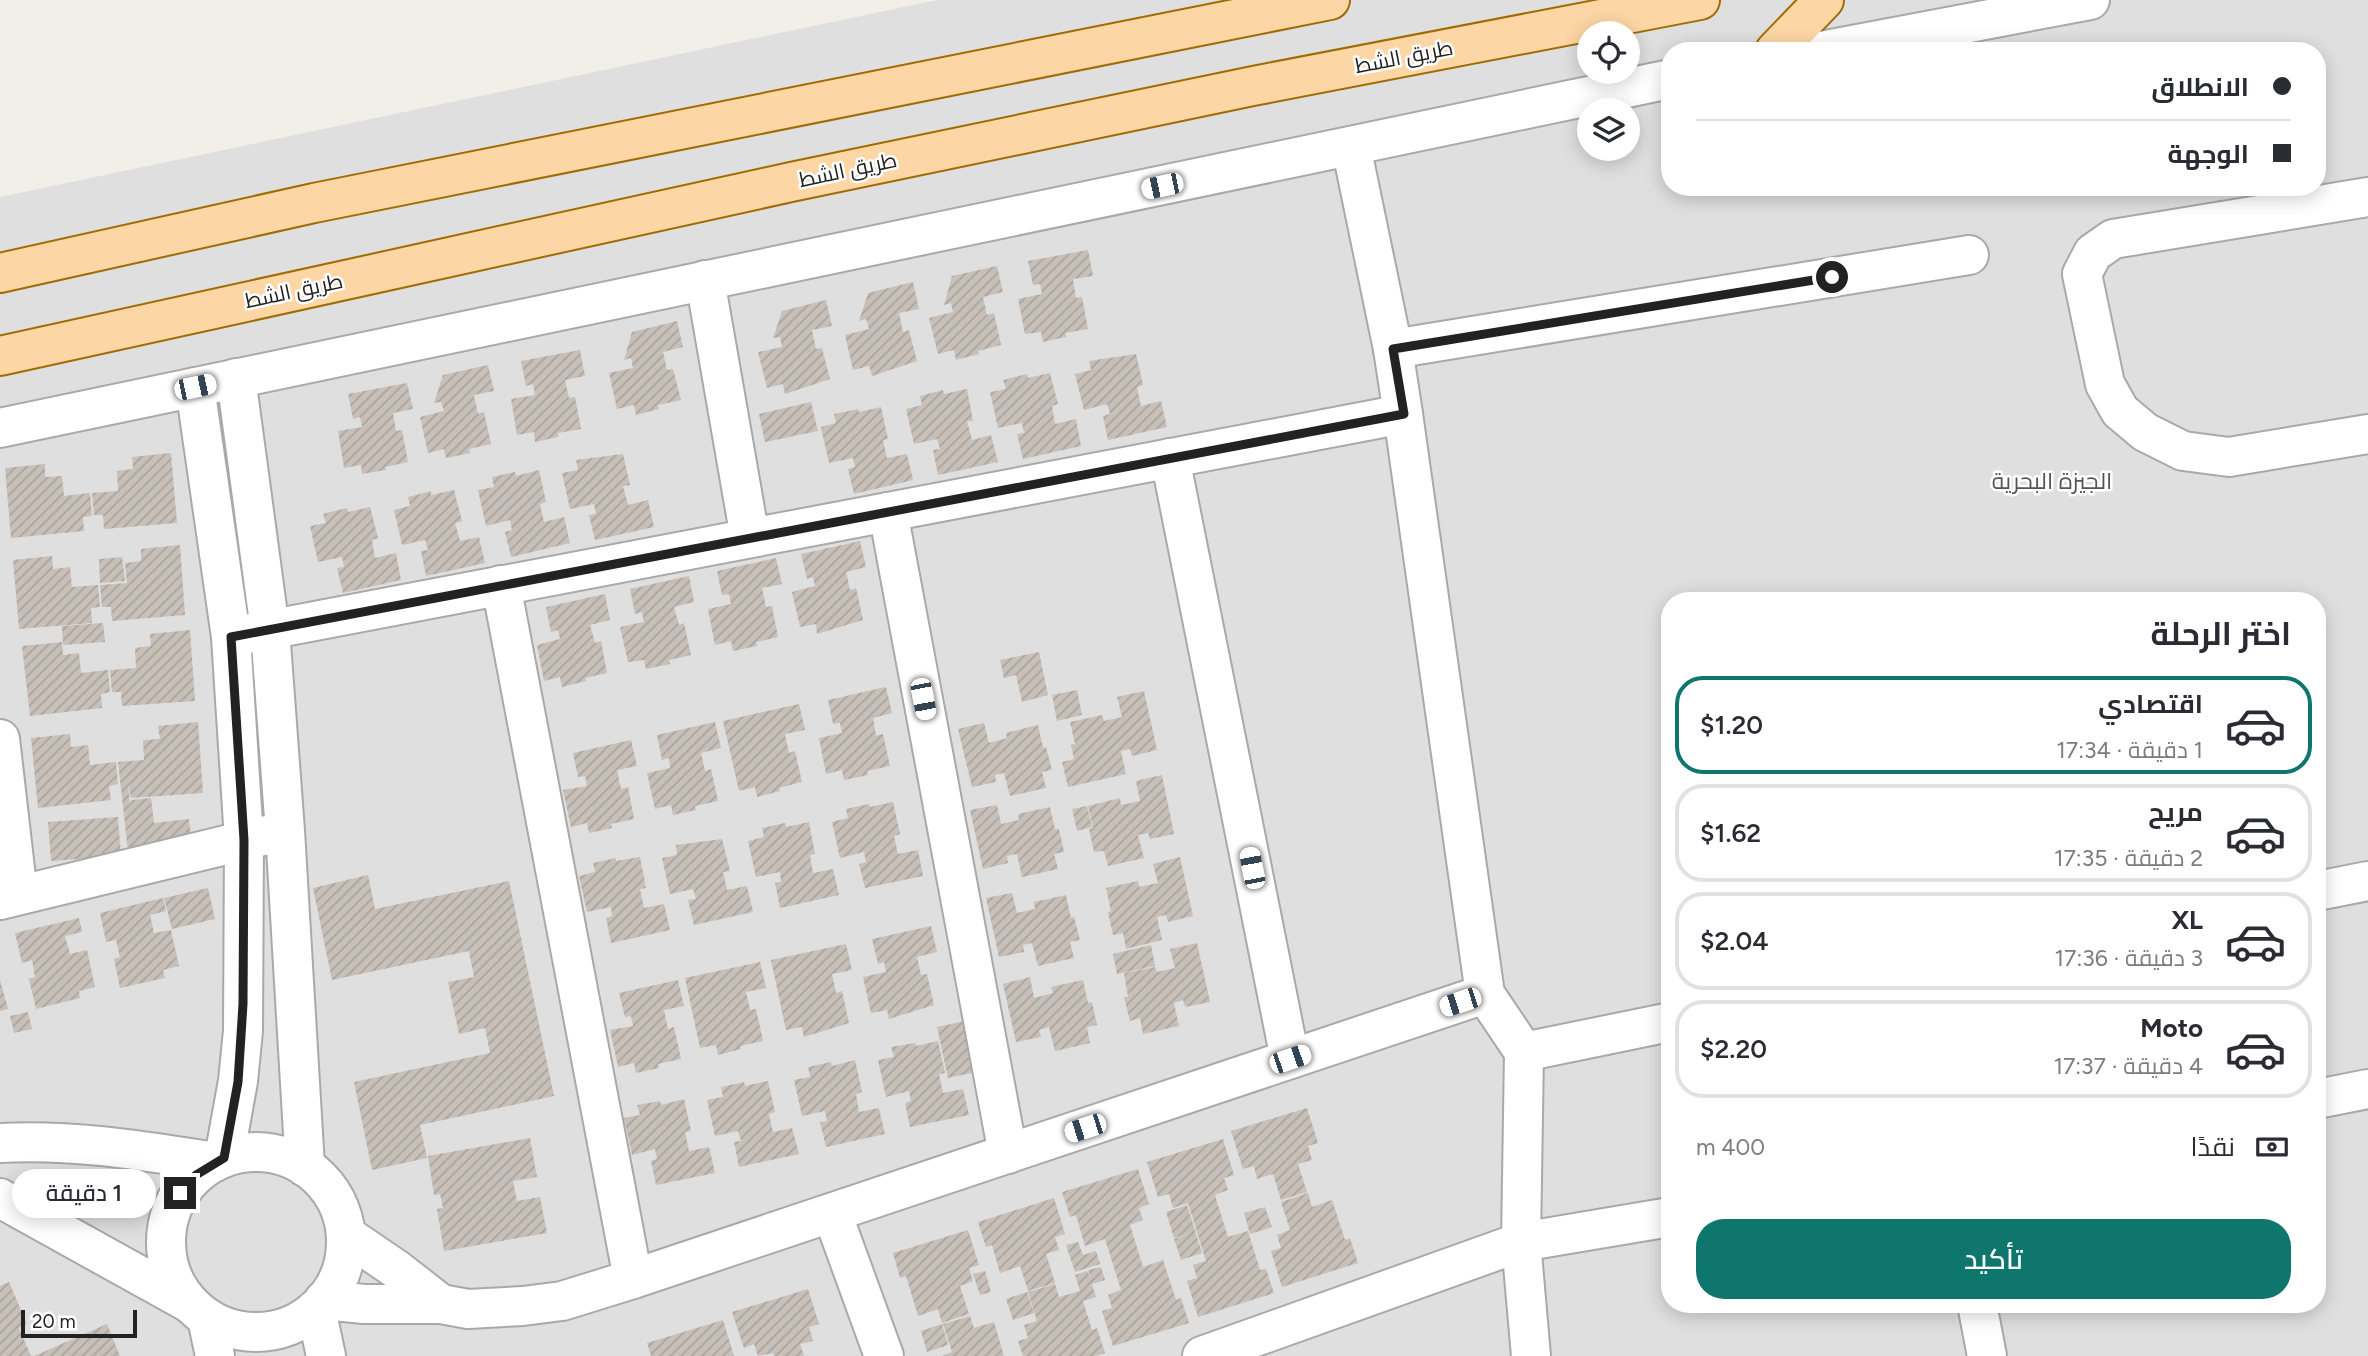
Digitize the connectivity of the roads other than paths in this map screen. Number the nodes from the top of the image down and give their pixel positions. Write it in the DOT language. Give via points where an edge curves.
graph roads {
  1 [pos="1329,0"];
  2 [pos="1700,0"];
  3 [pos="1824,0"];
  4 [pos="2090,0"];
  5 [pos="1784,42"];
  6 [pos="1868,42"];
  7 [pos="1661,81"];
  8 [pos="1351,146"];
  9 [pos="2368,197"];
  10 [pos="1969,254"];
  11 [pos="0,273"];
  12 [pos="705,280"];
  13 [pos="1393,349"];
  14 [pos="0,356"];
  15 [pos="236,378"];
  16 [pos="195,387"];
  17 [pos="1404,414"];
  18 [pos="0,428"];
  19 [pos="2368,435"];
  20 [pos="1170,458"];
  21 [pos="888,512"];
  22 [pos="750,538"];
  23 [pos="501,585"];
  24 [pos="270,630"];
  25 [pos="231,637"];
  26 [pos="0,739"];
  27 [pos="285,831"];
  28 [pos="244,840"];
  29 [pos="2368,881"];
  30 [pos="2326,889"];
  31 [pos="9,897"];
  32 [pos="1485,994"];
  33 [pos="1661,1024"];
  34 [pos="1524,1052"];
  35 [pos="1290,1059"];
  36 [pos="2368,1089"];
  37 [pos="2326,1097"];
  38 [pos="0,1143"];
  39 [pos="1008,1154"];
  40 [pos="220,1160"];
  41 [pos="305,1167"];
  42 [pos="0,1198"];
  43 [pos="832,1213"];
  44 [pos="1661,1219"];
  45 [pos="345,1235"];
  46 [pos="1521,1242"];
  47 [pos="633,1279"];
  48 [pos="440,1304"];
  49 [pos="320,1305"];
  50 [pos="198,1311"];
  51 [pos="1979,1313"];
  52 [pos="215,1356"];
  53 [pos="326,1356"];
  54 [pos="884,1356"];
  55 [pos="1202,1356"];
  56 [pos="1531,1356"];
  57 [pos="1987,1356"];
  1 -- 11 [label="main road" via="314,203"];
  2 -- 14 [label="main road, طريق الشط" via="831,173"];
  3 -- 5 [label="main road"];
  4 -- 6 [label="street"];
  7 -- 8 [label="street"];
  8 -- 12 [label="street"];
  8 -- 13 [label="street"];
  9 -- 19 [label="street" via="2113,239 2093,253 2082,274 2105,384 2120,411 2145,432 2183,451 2229,457"];
  10 -- 13 [label="street"];
  12 -- 15 [label="street"];
  12 -- 22 [label="street"];
  13 -- 17 [label="street"];
  15 -- 16 [label="street"];
  15 -- 24 [label="street"];
  16 -- 18 [label="street"];
  16 -- 25 [label="street"];
  17 -- 20 [label="street"];
  17 -- 32 [label="street"];
  20 -- 21 [label="street"];
  20 -- 35 [label="street"];
  21 -- 22 [label="street"];
  21 -- 39 [label="street"];
  22 -- 23 [label="street"];
  23 -- 24 [label="street"];
  23 -- 47 [label="street"];
  24 -- 25 [label="street"];
  24 -- 27 [label="street"];
  25 -- 28 [label="street"];
  26 -- 31 [label="street"];
  27 -- 28 [label="street"];
  27 -- 41 [label="street"];
  28 -- 31 [label="street"];
  28 -- 40 [label="street" via="243,1031 238,1082"];
  29 -- 30 [label="street"];
  32 -- 34 [label="street"];
  32 -- 35 [label="street"];
  33 -- 34 [label="street"];
  34 -- 46 [label="street"];
  35 -- 39 [label="street"];
  36 -- 37 [label="street"];
  38 -- 40 [label="street" via="37,1141"];
  39 -- 43 [label="street"];
  40 -- 41 [label="street" via="249,1153 273,1154"];
  40 -- 50 [label="street" via="196,1175 180,1193 167,1226 168,1264 176,1284"];
  41 -- 45 [label="street" via="330,1191 341,1212"];
  42 -- 50 [label="street"];
  43 -- 47 [label="street"];
  43 -- 54 [label="street"];
  44 -- 46 [label="street"];
  45 -- 48 [label="street"];
  45 -- 49 [label="street" via="342,1270"];
  46 -- 55 [label="street"];
  46 -- 56 [label="street"];
  47 -- 48 [label="street" via="562,1301 468,1309"];
  48 -- 49 [label="street"];
  49 -- 50 [label="street" via="297,1322 263,1332 240,1331"];
  49 -- 53 [label="street"];
  50 -- 52 [label="street"];
  51 -- 57 [label="street"];
}
